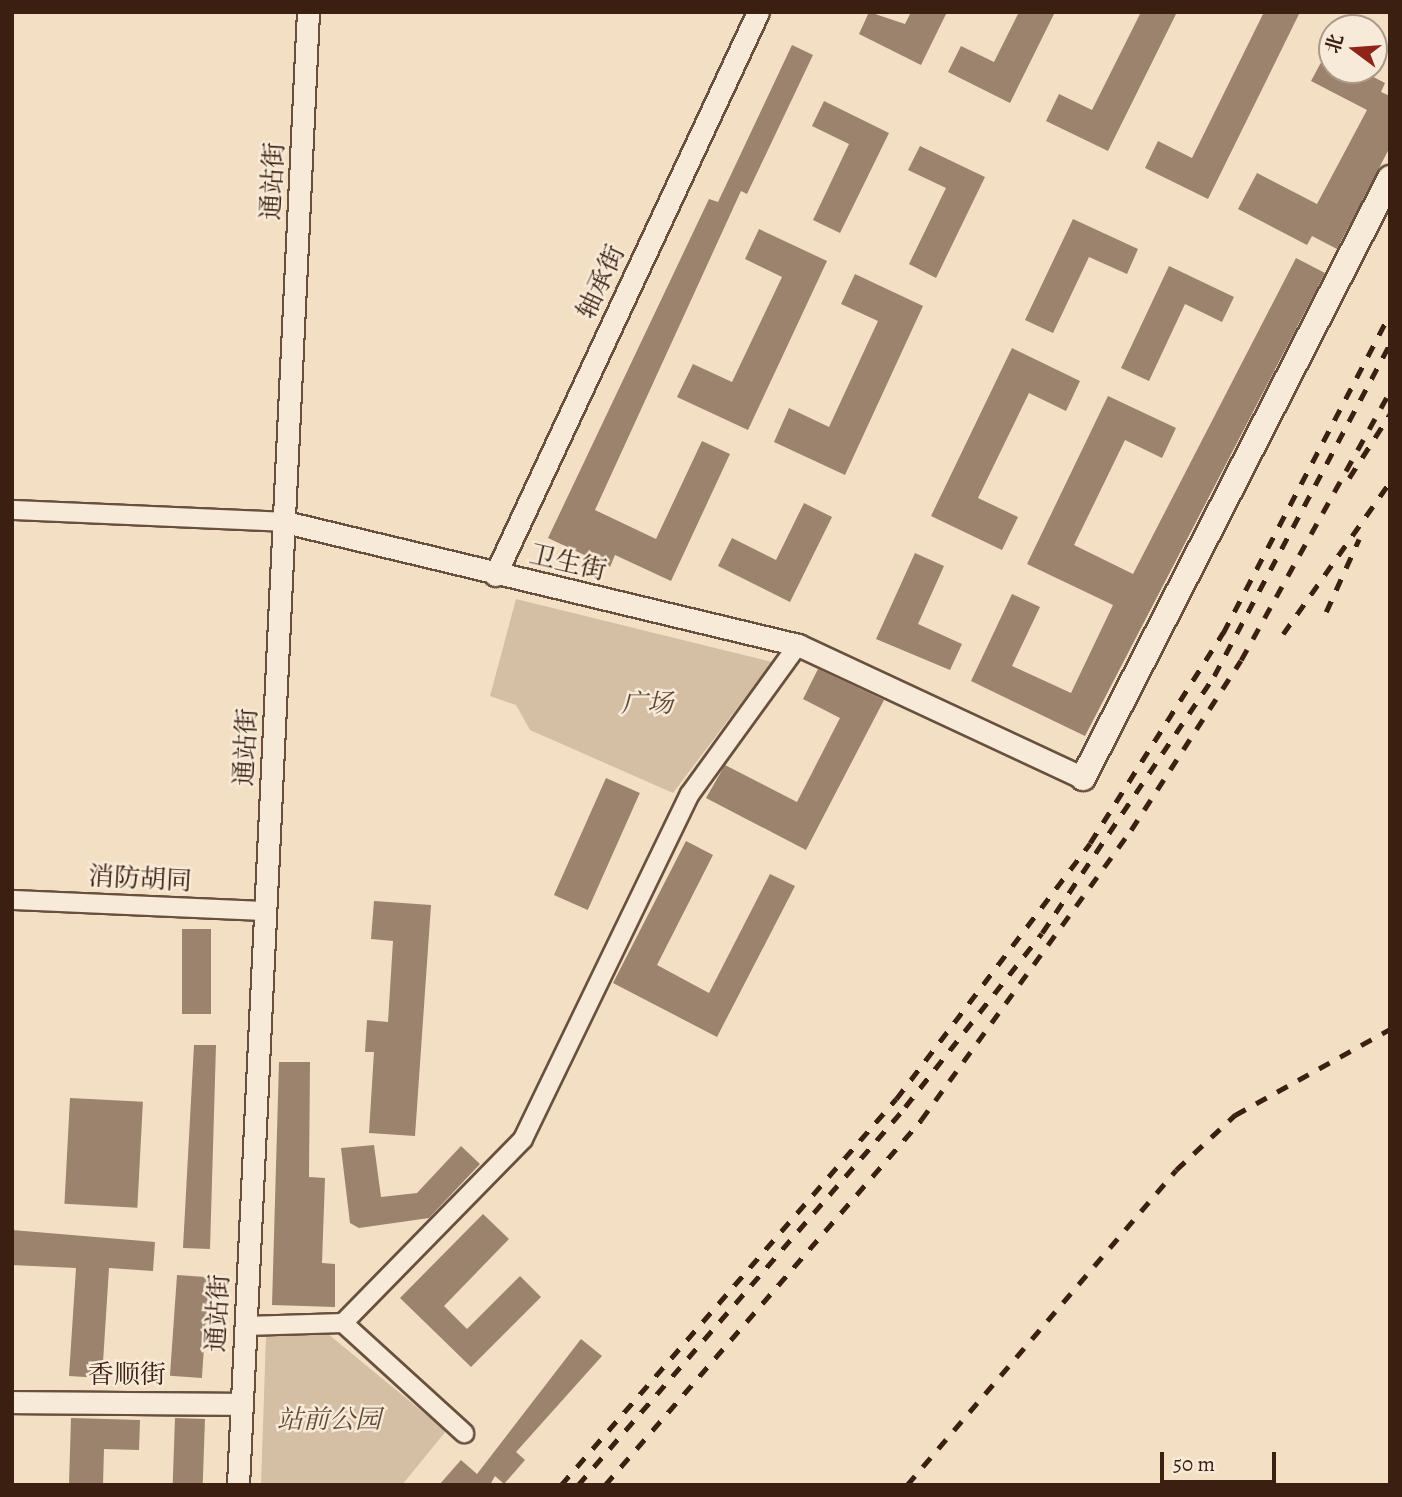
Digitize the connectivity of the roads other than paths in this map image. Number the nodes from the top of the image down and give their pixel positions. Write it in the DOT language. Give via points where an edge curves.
graph roads {
  1 [pos="308,12"];
  2 [pos="758,12"];
  3 [pos="1390,178"];
  4 [pos="12,510"];
  5 [pos="285,522"];
  6 [pos="495,575"];
  7 [pos="798,645"];
  8 [pos="1083,778"];
  9 [pos="12,900"];
  10 [pos="266,911"];
  11 [pos="342,1323"];
  12 [pos="246,1326"];
  13 [pos="12,1402"];
  14 [pos="242,1404"];
  15 [pos="464,1433"];
  16 [pos="238,1485"];
  1 -- 5 [label="street, 通站街"];
  2 -- 6 [label="street, 轴承街"];
  3 -- 8 [label="main road"];
  4 -- 5 [label="street, 卫生街"];
  5 -- 6 [label="street, 卫生街"];
  5 -- 10 [label="street, 通站街"];
  6 -- 7 [label="street, 卫生街"];
  7 -- 8 [label="street, 卫生街"];
  7 -- 11 [label="street" via="691,794 523,1139"];
  9 -- 10 [label="street, 消防胡同"];
  10 -- 12 [label="street, 通站街"];
  11 -- 12 [label="street"];
  11 -- 15 [label="street"];
  12 -- 14 [label="street, 通站街"];
  13 -- 14 [label="street, 香顺街"];
  14 -- 16 [label="street, 通站街"];
}
